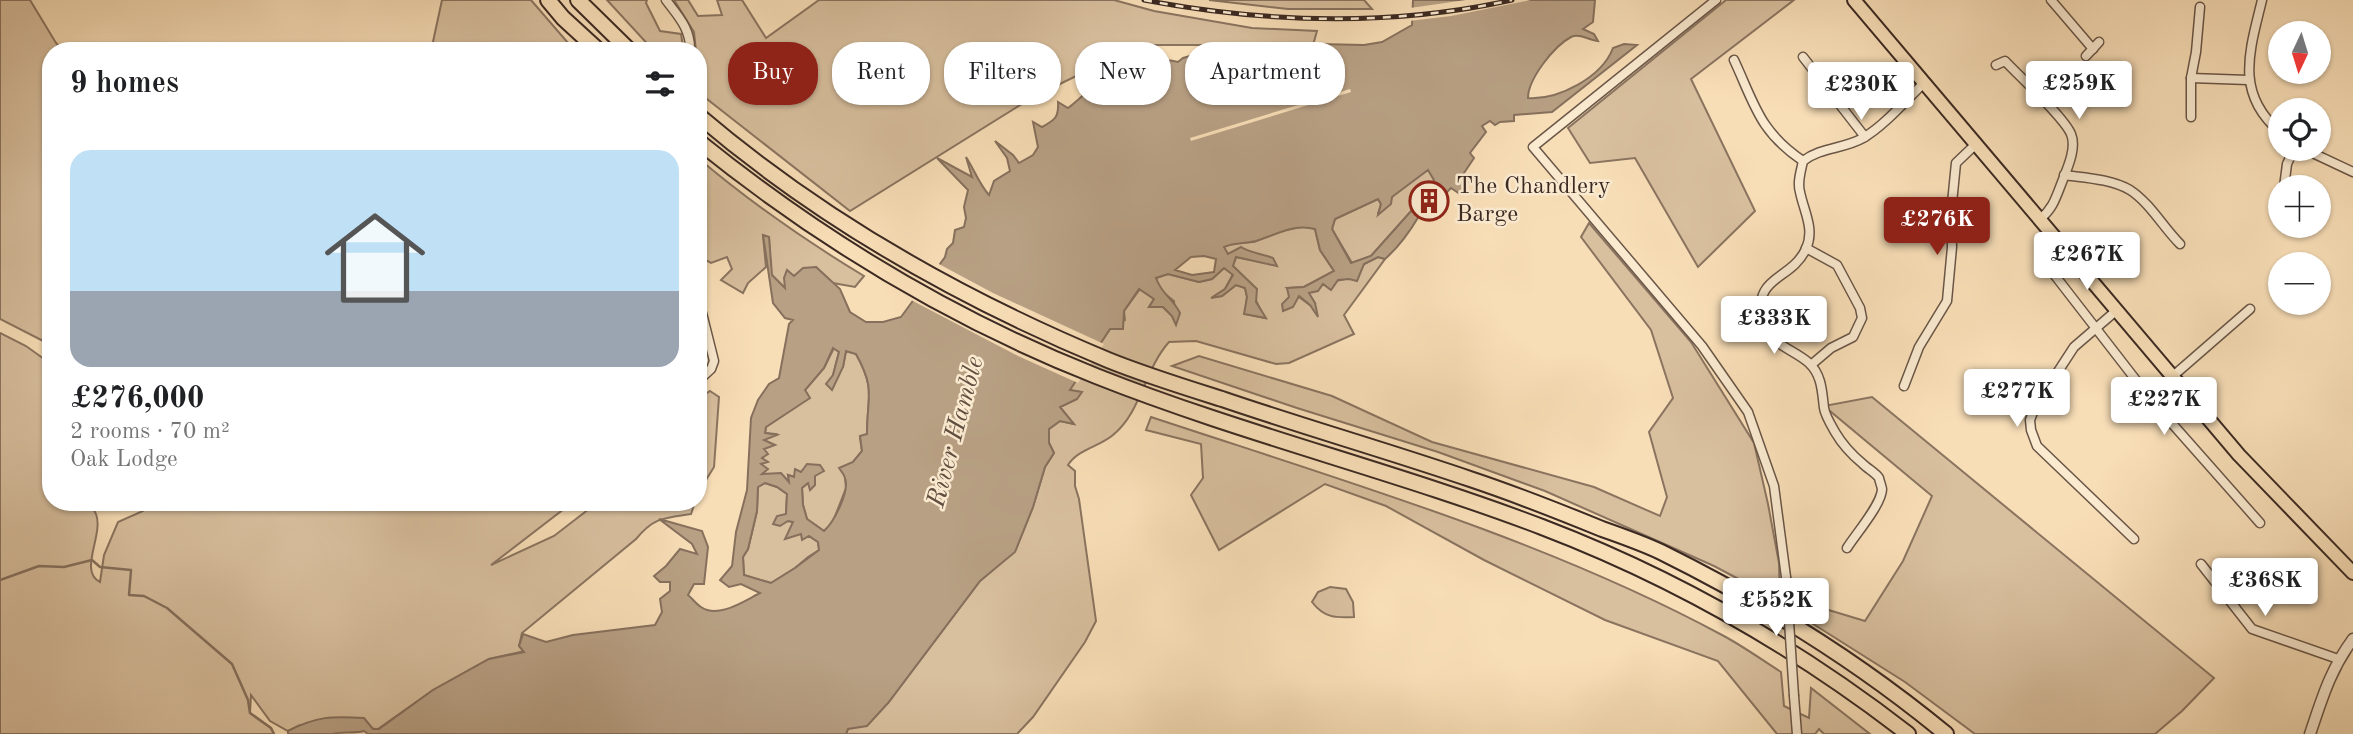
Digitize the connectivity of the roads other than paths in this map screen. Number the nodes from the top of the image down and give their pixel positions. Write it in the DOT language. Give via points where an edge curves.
graph roads {
  1 [pos="548,0"];
  2 [pos="578,0"];
  3 [pos="666,0"];
  4 [pos="1716,0"];
  5 [pos="1854,0"];
  6 [pos="2053,0"];
  7 [pos="2262,0"];
  8 [pos="2189,12"];
  9 [pos="589,42"];
  10 [pos="621,42"];
  11 [pos="690,42"];
  12 [pos="1803,57"];
  13 [pos="2086,57"];
  14 [pos="1734,60"];
  15 [pos="1996,65"];
  16 [pos="2191,78"];
  17 [pos="2248,80"];
  18 [pos="1924,83"];
  19 [pos="2191,117"];
  20 [pos="2268,118"];
  21 [pos="707,122"];
  22 [pos="1865,137"];
  23 [pos="1976,144"];
  24 [pos="707,148"];
  25 [pos="1803,161"];
  26 [pos="2330,161"];
  27 [pos="2353,172"];
  28 [pos="2064,176"];
  29 [pos="2040,219"];
  30 [pos="2180,244"];
  31 [pos="1807,248"];
  32 [pos="2053,273"];
  33 [pos="2250,309"];
  34 [pos="2118,310"];
  35 [pos="2096,328"];
  36 [pos="707,335"];
  37 [pos="1811,365"];
  38 [pos="707,373"];
  39 [pos="2173,376"];
  40 [pos="1904,386"];
  41 [pos="2260,523"];
  42 [pos="2134,539"];
  43 [pos="1847,548"];
  44 [pos="2201,564"];
  45 [pos="2353,573"];
  46 [pos="2353,639"];
  47 [pos="2338,659"];
  48 [pos="1797,734"];
  49 [pos="1908,734"];
  50 [pos="1946,734"];
  51 [pos="2310,734"];
  1 -- 9 [label="highway"];
  2 -- 10 [label="highway"];
  3 -- 11 [label="street" via="686,27"];
  4 -- 48 [label="street, bridge" via="1533,147 1702,346 1748,412 1774,486 1786,577"];
  5 -- 18 [label="main road"];
  6 -- 13 [label="street" via="2096,46"];
  7 -- 17 [label="street"];
  8 -- 16 [label="street" via="2200,10"];
  12 -- 22 [label="street"];
  14 -- 25 [label="street" via="1763,124 1782,147"];
  15 -- 28 [label="street" via="2005,61 2064,118 2072,135"];
  16 -- 17 [label="street"];
  16 -- 19 [label="street" via="2195,106"];
  17 -- 20 [label="street"];
  18 -- 22 [label="street"];
  18 -- 23 [label="main road"];
  21 -- 50 [label="highway" via="866,238 1034,327 1171,383 1473,480 1659,551 1776,613"];
  22 -- 25 [label="street" via="1813,153"];
  23 -- 29 [label="main road"];
  23 -- 40 [label="street" via="1956,163 1947,301 1919,347"];
  24 -- 49 [label="highway" via="856,254 1016,340 1165,402 1490,508 1624,562 1672,584 1805,660"];
  25 -- 31 [label="street" via="1799,192 1808,220"];
  26 -- 27 [label="street"];
  28 -- 29 [label="street" via="2051,211"];
  28 -- 30 [label="street" via="2112,182 2130,190 2170,240"];
  29 -- 34 [label="main road"];
  31 -- 37 [label="street" via="1800,260 1766,287 1760,309 1771,337"];
  31 -- 37 [label="street" via="1837,265 1862,318 1853,337 1830,348"];
  32 -- 35 [label="street"];
  33 -- 39 [label="street"];
  34 -- 35 [label="street"];
  34 -- 39 [label="main road"];
  35 -- 41 [label="street"];
  35 -- 42 [label="street" via="2074,347 2053,377 2035,407 2031,430 2037,446"];
  36 -- 38 [label="street" via="713,361"];
  37 -- 43 [label="street" via="1833,429 1878,477 1882,488"];
  39 -- 45 [label="main road" via="2239,454"];
  44 -- 47 [label="street" via="2204,576 2252,629"];
  46 -- 47 [label="street"];
  47 -- 51 [label="street"];
}
